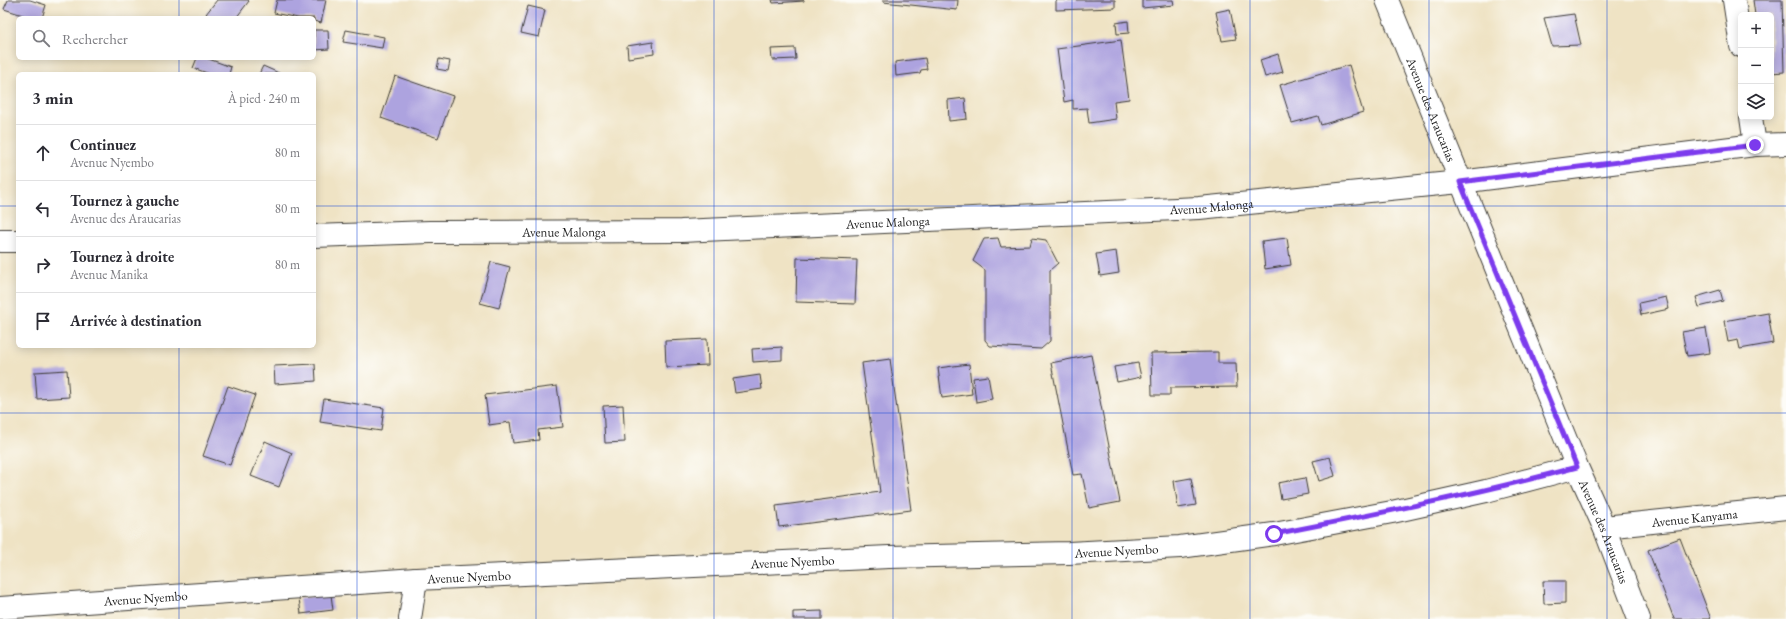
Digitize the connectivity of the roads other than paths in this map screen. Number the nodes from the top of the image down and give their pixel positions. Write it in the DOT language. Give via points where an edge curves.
graph roads {
  1 [pos="1387,0"];
  2 [pos="1734,0"];
  3 [pos="1738,26"];
  4 [pos="1751,120"];
  5 [pos="1786,144"];
  6 [pos="1755,145"];
  7 [pos="1460,182"];
  8 [pos="316,236"];
  9 [pos="0,241"];
  10 [pos="16,241"];
  11 [pos="1577,467"];
  12 [pos="1786,508"];
  13 [pos="1604,527"];
  14 [pos="416,579"];
  15 [pos="0,608"];
  16 [pos="410,619"];
  17 [pos="1639,619"];
  1 -- 7 [label="street, Avenue des Araucarias"];
  2 -- 3 [label="street"];
  4 -- 6 [label="street"];
  5 -- 6 [label="street, Avenue Malonga"];
  6 -- 7 [label="street, Avenue Malonga"];
  7 -- 8 [label="street, Avenue Malonga" via="1191,208 681,231 430,232"];
  7 -- 11 [label="street, Avenue des Araucarias"];
  9 -- 10 [label="street"];
  11 -- 13 [label="street, Avenue des Araucarias"];
  11 -- 14 [label="street, Avenue Nyembo" via="1392,512 1274,534 1180,547 1069,554 889,557"];
  12 -- 13 [label="street, Avenue Kanyama"];
  13 -- 17 [label="street, Avenue des Araucarias"];
  14 -- 15 [label="street, Avenue Nyembo"];
  14 -- 16 [label="street"];
}
